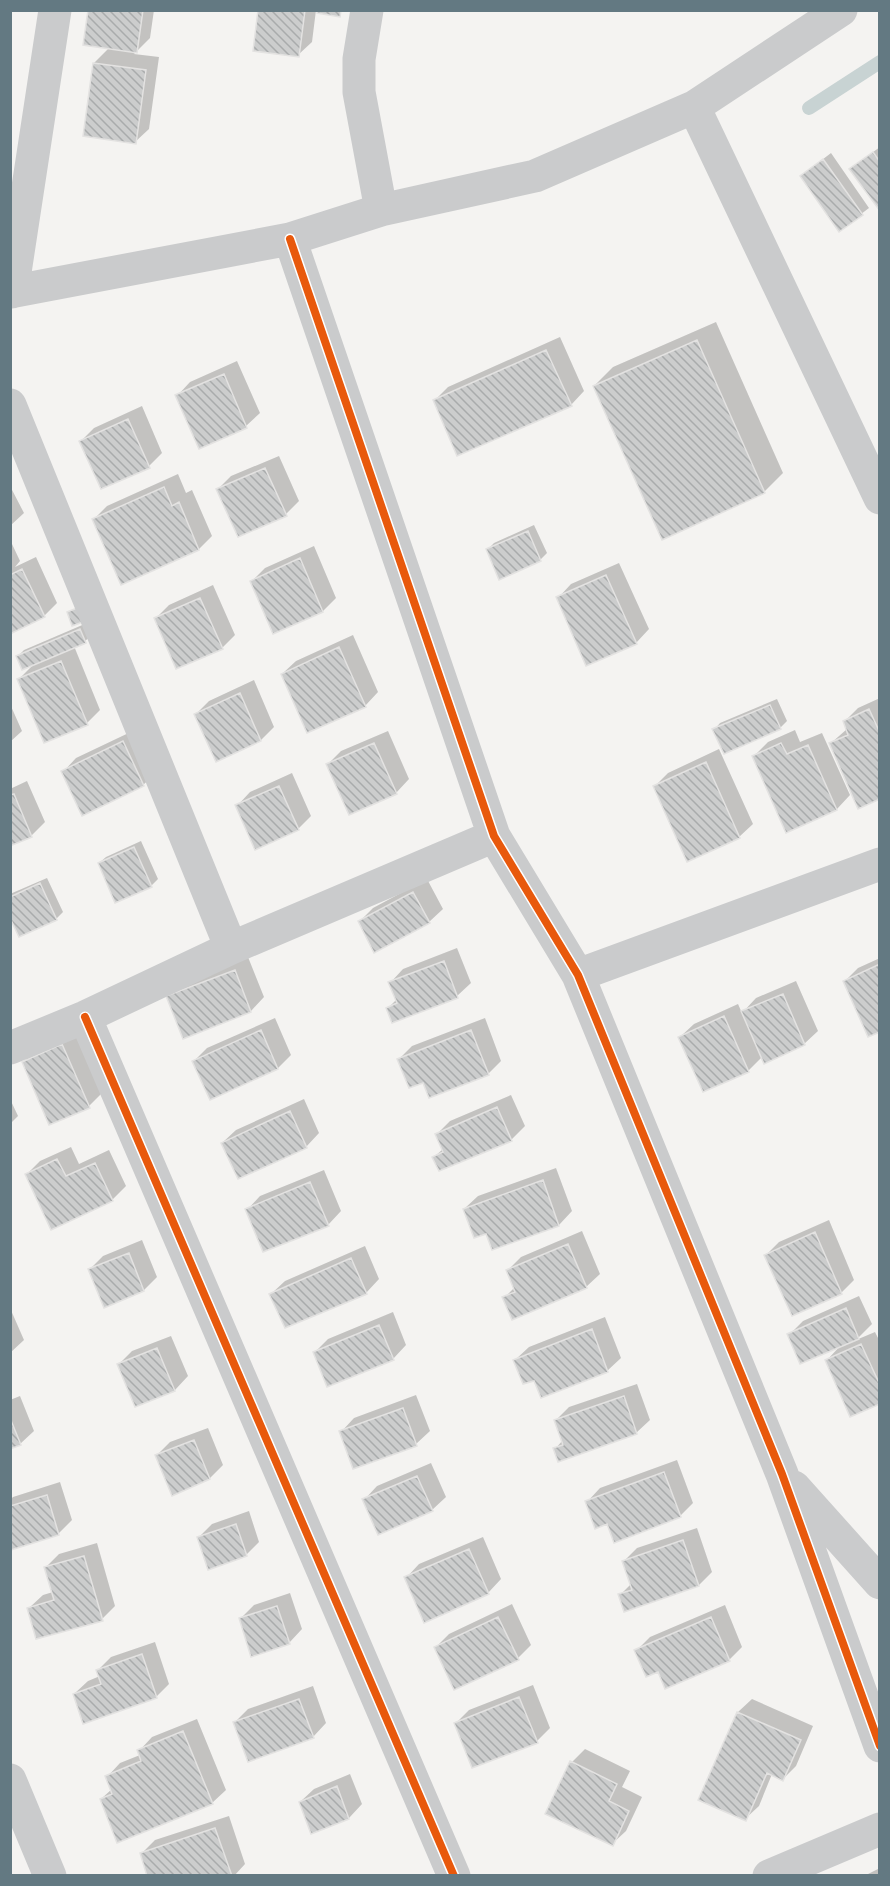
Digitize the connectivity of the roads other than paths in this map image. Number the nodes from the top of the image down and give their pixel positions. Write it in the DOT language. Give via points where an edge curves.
graph roads {
  1 [pos="55,10"];
  2 [pos="367,10"];
  3 [pos="841,10"];
  4 [pos="694,107"];
  5 [pos="381,210"];
  6 [pos="290,239"];
  7 [pos="11,292"];
  8 [pos="10,405"];
  9 [pos="879,498"];
  10 [pos="494,836"];
  11 [pos="879,864"];
  12 [pos="231,948"];
  13 [pos="578,975"];
  14 [pos="85,1017"];
  15 [pos="14,1037"];
  16 [pos="782,1474"];
  17 [pos="879,1583"];
  18 [pos="879,1746"];
  19 [pos="10,1780"];
  20 [pos="879,1829"];
  21 [pos="50,1875"];
  22 [pos="454,1875"];
  23 [pos="769,1875"];
  1 -- 7 [label="street"];
  2 -- 5 [label="street" via="359,59 359,92"];
  3 -- 4 [label="street"];
  4 -- 5 [label="street" via="535,176"];
  4 -- 9 [label="street"];
  5 -- 6 [label="street"];
  6 -- 7 [label="street"];
  6 -- 10 [label="street"];
  8 -- 12 [label="street"];
  10 -- 12 [label="street"];
  10 -- 13 [label="street"];
  11 -- 13 [label="street"];
  12 -- 14 [label="street"];
  13 -- 16 [label="street"];
  14 -- 15 [label="street"];
  14 -- 22 [label="street"];
  16 -- 17 [label="street"];
  16 -- 18 [label="street"];
  19 -- 21 [label="street"];
  20 -- 23 [label="street"];
}
